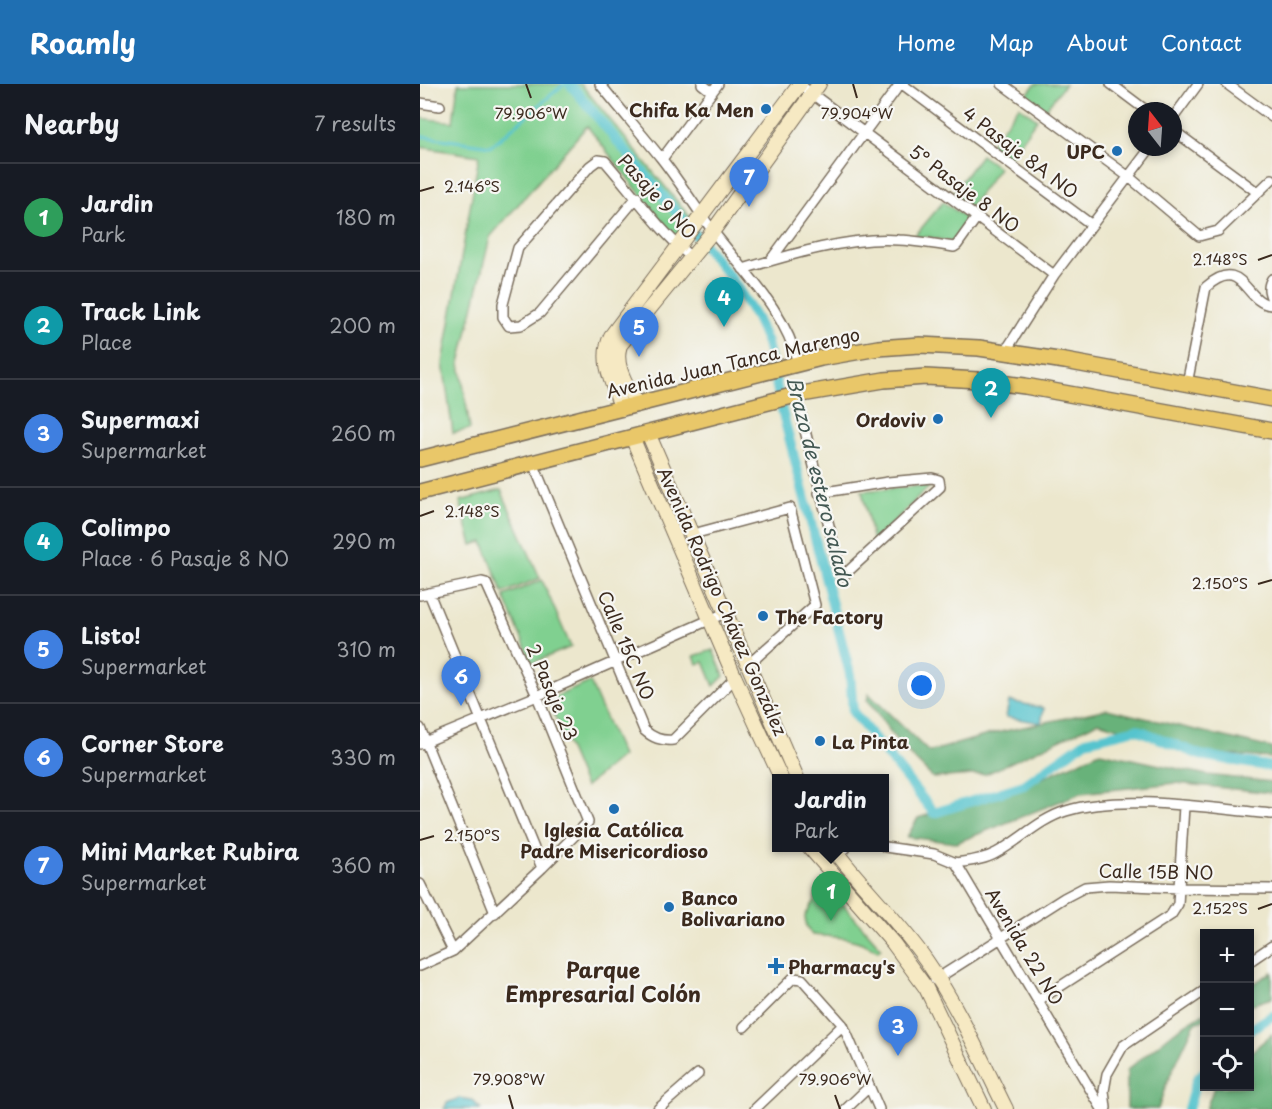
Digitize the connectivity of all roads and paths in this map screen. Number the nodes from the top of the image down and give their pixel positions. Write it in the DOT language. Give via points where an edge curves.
graph roads {
  1 [pos="600,84"];
  2 [pos="702,84"];
  3 [pos="799,84"];
  4 [pos="901,84"];
  5 [pos="1002,84"];
  6 [pos="1111,84"];
  7 [pos="1198,84"];
  8 [pos="1227,84"];
  9 [pos="715,88"];
  10 [pos="816,89"];
  11 [pos="1135,102"];
  12 [pos="420,103"];
  13 [pos="440,106"];
  14 [pos="1182,106"];
  15 [pos="1272,117"];
  16 [pos="864,133"];
  17 [pos="1182,137"];
  18 [pos="1144,156"];
  19 [pos="662,159"];
  20 [pos="1129,177"];
  21 [pos="1272,178"];
  22 [pos="1257,192"];
  23 [pos="637,197"];
  24 [pos="977,217"];
  25 [pos="699,220"];
  26 [pos="1092,225"];
  27 [pos="711,233"];
  28 [pos="680,245"];
  29 [pos="693,255"];
  30 [pos="770,261"];
  31 [pos="743,269"];
  32 [pos="1054,275"];
  33 [pos="1272,279"];
  34 [pos="1272,300"];
  35 [pos="1272,305"];
  36 [pos="1005,351"];
  37 [pos="798,364"];
  38 [pos="1187,384"];
  39 [pos="792,396"];
  40 [pos="1272,399"];
  41 [pos="637,405"];
  42 [pos="622,409"];
  43 [pos="1272,431"];
  44 [pos="648,433"];
  45 [pos="632,437"];
  46 [pos="420,459"];
  47 [pos="532,463"];
  48 [pos="420,492"];
  49 [pos="819,493"];
  50 [pos="693,534"];
  51 [pos="424,594"];
  52 [pos="725,613"];
  53 [pos="710,619"];
  54 [pos="615,660"];
  55 [pos="748,665"];
  56 [pos="735,678"];
  57 [pos="537,696"];
  58 [pos="480,718"];
  59 [pos="420,728"];
  60 [pos="423,743"];
  61 [pos="779,774"];
  62 [pos="795,774"];
  63 [pos="1184,806"];
  64 [pos="1272,814"];
  65 [pos="889,848"];
  66 [pos="813,852"];
  67 [pos="841,852"];
  68 [pos="956,863"];
  69 [pos="542,868"];
  70 [pos="420,884"];
  71 [pos="1180,888"];
  72 [pos="1272,889"];
  73 [pos="495,913"];
  74 [pos="1001,938"];
  75 [pos="1272,946"];
  76 [pos="453,951"];
  77 [pos="1254,958"];
  78 [pos="420,966"];
  79 [pos="937,979"];
  80 [pos="926,988"];
  81 [pos="1200,994"];
  82 [pos="1039,1000"];
  83 [pos="843,1025"];
  84 [pos="744,1028"];
  85 [pos="698,1074"];
  86 [pos="869,1087"];
  87 [pos="979,1106"];
  88 [pos="658,1109"];
  89 [pos="755,1109"];
  90 [pos="846,1109"];
  91 [pos="879,1109"];
  92 [pos="1006,1109"];
  93 [pos="1104,1109"];
  1 -- 19 [label="street"];
  2 -- 9 [label="street"];
  3 -- 10 [label="street, 5° Pasaje 8 NO"];
  3 -- 25 [label="street"];
  4 -- 16 [label="street"];
  4 -- 26 [label="street, 4 Pasaje 8A NO"];
  5 -- 20 [label="street"];
  6 -- 11 [label="street"];
  7 -- 14 [label="street"];
  8 -- 15 [label="street"];
  9 -- 19 [label="street"];
  10 -- 16 [label="street, 5° Pasaje 8 NO"];
  10 -- 27 [label="street"];
  12 -- 13 [label="street"];
  16 -- 24 [label="street, 5° Pasaje 8 NO"];
  16 -- 30 [label="street"];
  17 -- 22 [label="street"];
  18 -- 20 [label="street"];
  19 -- 25 [label="street"];
  20 -- 22 [label="street" via="1199,236 1218,231"];
  20 -- 26 [label="street"];
  21 -- 22 [label="street"];
  23 -- 23 [label="street, Pasaje 9 NO" via="605,161 598,160 590,166 518,248 503,304 503,317 509,326 521,325 540,313"];
  23 -- 28 [label="street, Pasaje 9 NO"];
  24 -- 30 [label="street" via="954,247 897,239 852,243"];
  24 -- 32 [label="street, 5° Pasaje 8 NO"];
  25 -- 27 [label="street"];
  25 -- 28 [label="street"];
  26 -- 32 [label="street"];
  27 -- 29 [label="street"];
  27 -- 31 [label="street"];
  28 -- 29 [label="street, Pasaje 9 NO"];
  28 -- 42 [label="street" via="608,342 606,363"];
  29 -- 41 [label="street" via="620,345 620,368"];
  30 -- 31 [label="street"];
  31 -- 37 [label="street" via="785,326"];
  32 -- 36 [label="street"];
  33 -- 34 [label="street"];
  35 -- 38 [label="street" via="1262,303 1238,278 1231,276 1215,279 1206,287"];
  36 -- 37 [label="main road, Avenida Juan Tanca Marengo" via="920,345 850,352"];
  36 -- 38 [label="main road, Avenida Juan Tanca Marengo"];
  37 -- 41 [label="main road, Avenida Juan Tanca Marengo"];
  38 -- 40 [label="main road, Avenida Juan Tanca Marengo"];
  39 -- 43 [label="main road" via="926,377 1025,386"];
  39 -- 44 [label="main road"];
  39 -- 49 [label="street"];
  41 -- 42 [label="main road, Avenida Juan Tanca Marengo"];
  42 -- 46 [label="main road, Avenida Juan Tanca Marengo"];
  44 -- 45 [label="main road"];
  44 -- 50 [label="street, Avenida Rodrigo Chávez González"];
  45 -- 47 [label="main road"];
  45 -- 53 [label="street, Avenida Rodrigo Chávez González"];
  47 -- 48 [label="main road"];
  47 -- 54 [label="street, Calle 15C NO"];
  49 -- 49 [label="street" via="842,577 940,487 939,480 932,478"];
  50 -- 52 [label="street, Avenida Rodrigo Chávez González"];
  50 -- 55 [label="street" via="790,508 814,605"];
  51 -- 57 [label="street, 2 Pasaje 23" via="487,584"];
  51 -- 58 [label="street"];
  52 -- 53 [label="street"];
  52 -- 55 [label="street, Avenida Rodrigo Chávez González"];
  53 -- 54 [label="street"];
  53 -- 56 [label="street, Avenida Rodrigo Chávez González"];
  54 -- 56 [label="street, Calle 15C NO" via="644,730 663,741 681,734"];
  54 -- 57 [label="street"];
  55 -- 62 [label="street, Avenida Rodrigo Chávez González"];
  56 -- 61 [label="street, Avenida Rodrigo Chávez González"];
  57 -- 58 [label="street"];
  57 -- 69 [label="street, 2 Pasaje 23" via="588,820"];
  58 -- 60 [label="street"];
  58 -- 69 [label="street"];
  59 -- 60 [label="street"];
  60 -- 73 [label="street"];
  63 -- 64 [label="street"];
  63 -- 68 [label="street" via="1119,802 1068,810 1051,816 994,855"];
  63 -- 71 [label="street"];
  65 -- 68 [label="street" via="934,854"];
  66 -- 80 [label="street" via="893,943"];
  67 -- 79 [label="street"];
  68 -- 74 [label="street, Avenida 22 NO"];
  69 -- 73 [label="street"];
  70 -- 76 [label="street"];
  71 -- 72 [label="street, Calle 15B NO"];
  71 -- 74 [label="street, Calle 15B NO" via="1086,887"];
  71 -- 82 [label="street" via="1179,904 1171,915"];
  73 -- 76 [label="street"];
  74 -- 79 [label="street, Calle 15B NO"];
  74 -- 82 [label="street, Avenida 22 NO"];
  75 -- 77 [label="street"];
  76 -- 78 [label="street"];
  79 -- 80 [label="street, Calle 15B NO"];
  79 -- 92 [label="street" via="956,1008"];
  80 -- 87 [label="street"];
  81 -- 93 [label="street" via="1123,1046 1107,1074"];
  82 -- 93 [label="street, Avenida 22 NO"];
  83 -- 84 [label="street" via="798,977"];
  83 -- 86 [label="street"];
  83 -- 89 [label="street"];
  85 -- 88 [label="street"];
  86 -- 90 [label="street"];
  86 -- 91 [label="street"];
}
